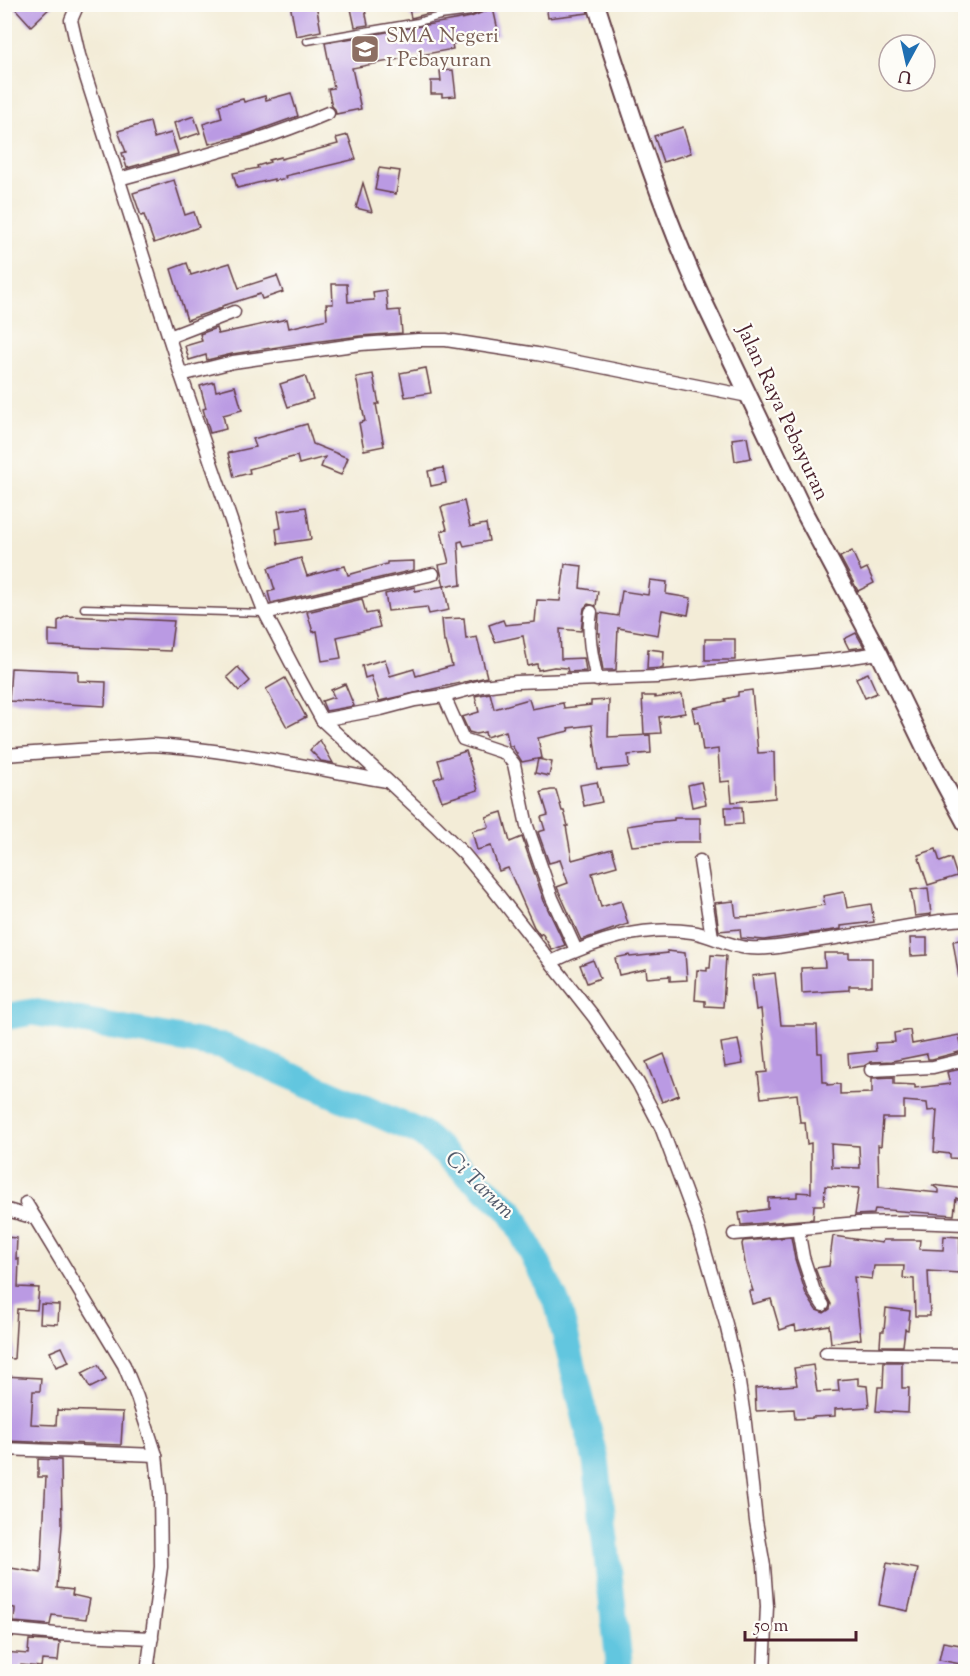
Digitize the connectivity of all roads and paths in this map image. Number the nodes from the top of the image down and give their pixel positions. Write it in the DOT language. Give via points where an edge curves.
graph roads {
  1 [pos="78,4"];
  2 [pos="438,4"];
  3 [pos="490,4"];
  4 [pos="596,4"];
  5 [pos="441,16"];
  6 [pos="307,41"];
  7 [pos="328,113"];
  8 [pos="119,179"];
  9 [pos="234,312"];
  10 [pos="169,337"];
  11 [pos="181,375"];
  12 [pos="748,396"];
  13 [pos="433,574"];
  14 [pos="84,608"];
  15 [pos="591,612"];
  16 [pos="265,613"];
  17 [pos="879,653"];
  18 [pos="597,680"];
  19 [pos="444,696"];
  20 [pos="322,720"];
  21 [pos="4,755"];
  22 [pos="388,781"];
  23 [pos="966,824"];
  24 [pos="700,861"];
  25 [pos="966,919"];
  26 [pos="712,937"];
  27 [pos="576,950"];
  28 [pos="551,962"];
  29 [pos="966,1059"];
  30 [pos="871,1070"];
  31 [pos="26,1203"];
  32 [pos="4,1209"];
  33 [pos="35,1218"];
  34 [pos="966,1224"];
  35 [pos="798,1229"];
  36 [pos="734,1234"];
  37 [pos="823,1305"];
  38 [pos="826,1353"];
  39 [pos="966,1356"];
  40 [pos="4,1449"];
  41 [pos="156,1455"];
  42 [pos="4,1629"];
  43 [pos="152,1638"];
  44 [pos="147,1671"];
  45 [pos="764,1671"];
  1 -- 8 [label="street" via="71,15 72,30"];
  2 -- 5 [label="lane"];
  3 -- 5 [label="lane" via="470,12"];
  4 -- 12 [label="main road, Jalan Raya Pebayuran" via="686,262"];
  5 -- 6 [label="lane"];
  7 -- 8 [label="street" via="258,141"];
  8 -- 10 [label="street"];
  9 -- 10 [label="street"];
  10 -- 11 [label="street"];
  11 -- 12 [label="street" via="233,362 361,344 446,340"];
  11 -- 16 [label="street"];
  12 -- 17 [label="main road, Jalan Raya Pebayuran"];
  13 -- 16 [label="street"];
  14 -- 16 [label="lane"];
  15 -- 18 [label="street" via="591,656"];
  16 -- 20 [label="street"];
  17 -- 18 [label="street"];
  17 -- 23 [label="main road, Jalan Raya Pebayuran"];
  18 -- 19 [label="street" via="516,682"];
  19 -- 20 [label="street"];
  19 -- 27 [label="street" via="463,739 505,753 514,764 526,826"];
  20 -- 22 [label="street"];
  21 -- 22 [label="street" via="168,746"];
  22 -- 28 [label="street" via="464,854"];
  24 -- 26 [label="street"];
  25 -- 26 [label="street" via="772,947 749,948"];
  26 -- 27 [label="street" via="693,932 646,931"];
  27 -- 28 [label="street"];
  28 -- 45 [label="street" via="638,1083 662,1127 697,1224 726,1324 746,1423 767,1606"];
  29 -- 30 [label="street" via="933,1067"];
  31 -- 33 [label="street"];
  32 -- 33 [label="street"];
  33 -- 41 [label="street" via="124,1365"];
  34 -- 35 [label="street" via="858,1223"];
  35 -- 36 [label="street"];
  35 -- 37 [label="street" via="814,1291"];
  38 -- 39 [label="street"];
  40 -- 41 [label="street"];
  41 -- 43 [label="street" via="161,1567"];
  42 -- 43 [label="street"];
  43 -- 44 [label="street"];
}
